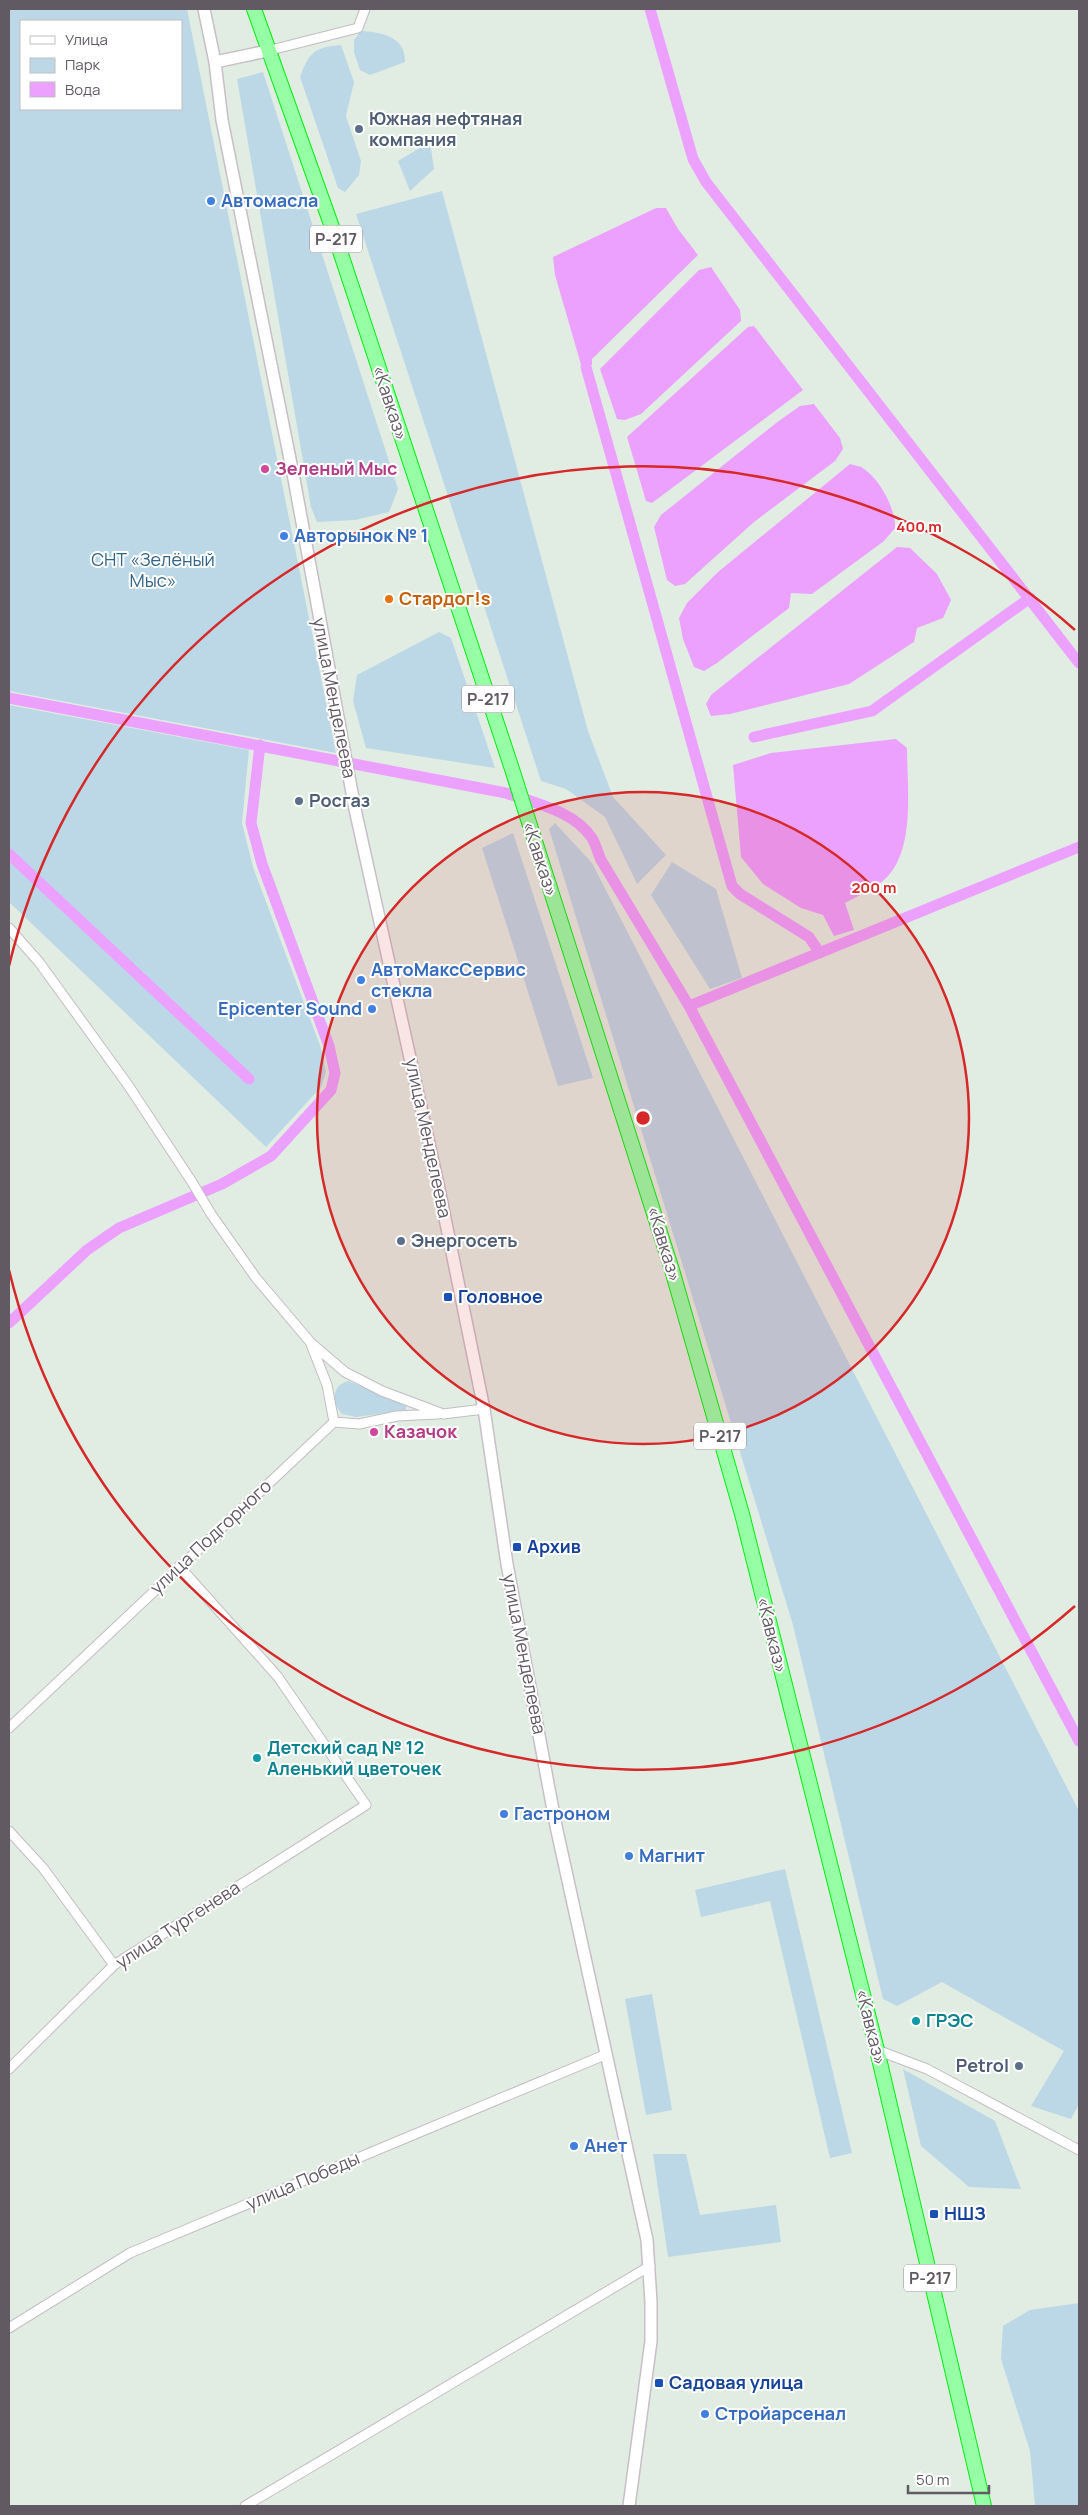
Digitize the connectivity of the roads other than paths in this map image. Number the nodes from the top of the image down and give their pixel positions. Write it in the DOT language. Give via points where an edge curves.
graph roads {
  1 [pos="204,9"];
  2 [pos="254,9"];
  3 [pos="365,9"];
  4 [pos="267,51"];
  5 [pos="215,62"];
  6 [pos="9,928"];
  7 [pos="311,1343"];
  8 [pos="484,1409"];
  9 [pos="444,1414"];
  10 [pos="334,1422"];
  11 [pos="179,1566"];
  12 [pos="9,1728"];
  13 [pos="9,1831"];
  14 [pos="114,1965"];
  15 [pos="877,2050"];
  16 [pos="607,2054"];
  17 [pos="9,2069"];
  18 [pos="1079,2150"];
  19 [pos="650,2266"];
  20 [pos="9,2328"];
  21 [pos="246,2506"];
  22 [pos="629,2506"];
  23 [pos="984,2506"];
  1 -- 5 [label="main road, улица Менделеева"];
  2 -- 4 [label="highway, «Кавказ» / Р-217"];
  3 -- 4 [label="street" via="358,28"];
  4 -- 5 [label="main road"];
  4 -- 15 [label="highway, «Кавказ» / Р-217" via="332,227 511,766 672,1270 739,1504"];
  5 -- 8 [label="main road, улица Менделеева" via="222,120 355,809"];
  6 -- 7 [label="street" via="39,962 128,1085 256,1278"];
  7 -- 9 [label="street" via="346,1372 382,1391"];
  7 -- 10 [label="street" via="327,1385"];
  8 -- 9 [label="street"];
  8 -- 16 [label="main road, улица Менделеева" via="507,1564 556,1826"];
  9 -- 10 [label="street" via="397,1416 359,1424"];
  10 -- 11 [label="street, улица Подгорного"];
  11 -- 12 [label="street, улица Подгорного"];
  11 -- 14 [label="street, улица Тургенева" via="278,1677 366,1804"];
  13 -- 14 [label="street" via="43,1868"];
  14 -- 17 [label="street, улица Тургенева"];
  15 -- 18 [label="street" via="927,2069"];
  15 -- 23 [label="highway, «Кавказ» / Р-217"];
  16 -- 19 [label="main road, улица Менделеева"];
  16 -- 20 [label="street, улица Победы" via="130,2253"];
  19 -- 21 [label="street"];
  19 -- 22 [label="main road, улица Менделеева" via="651,2340"];
}
